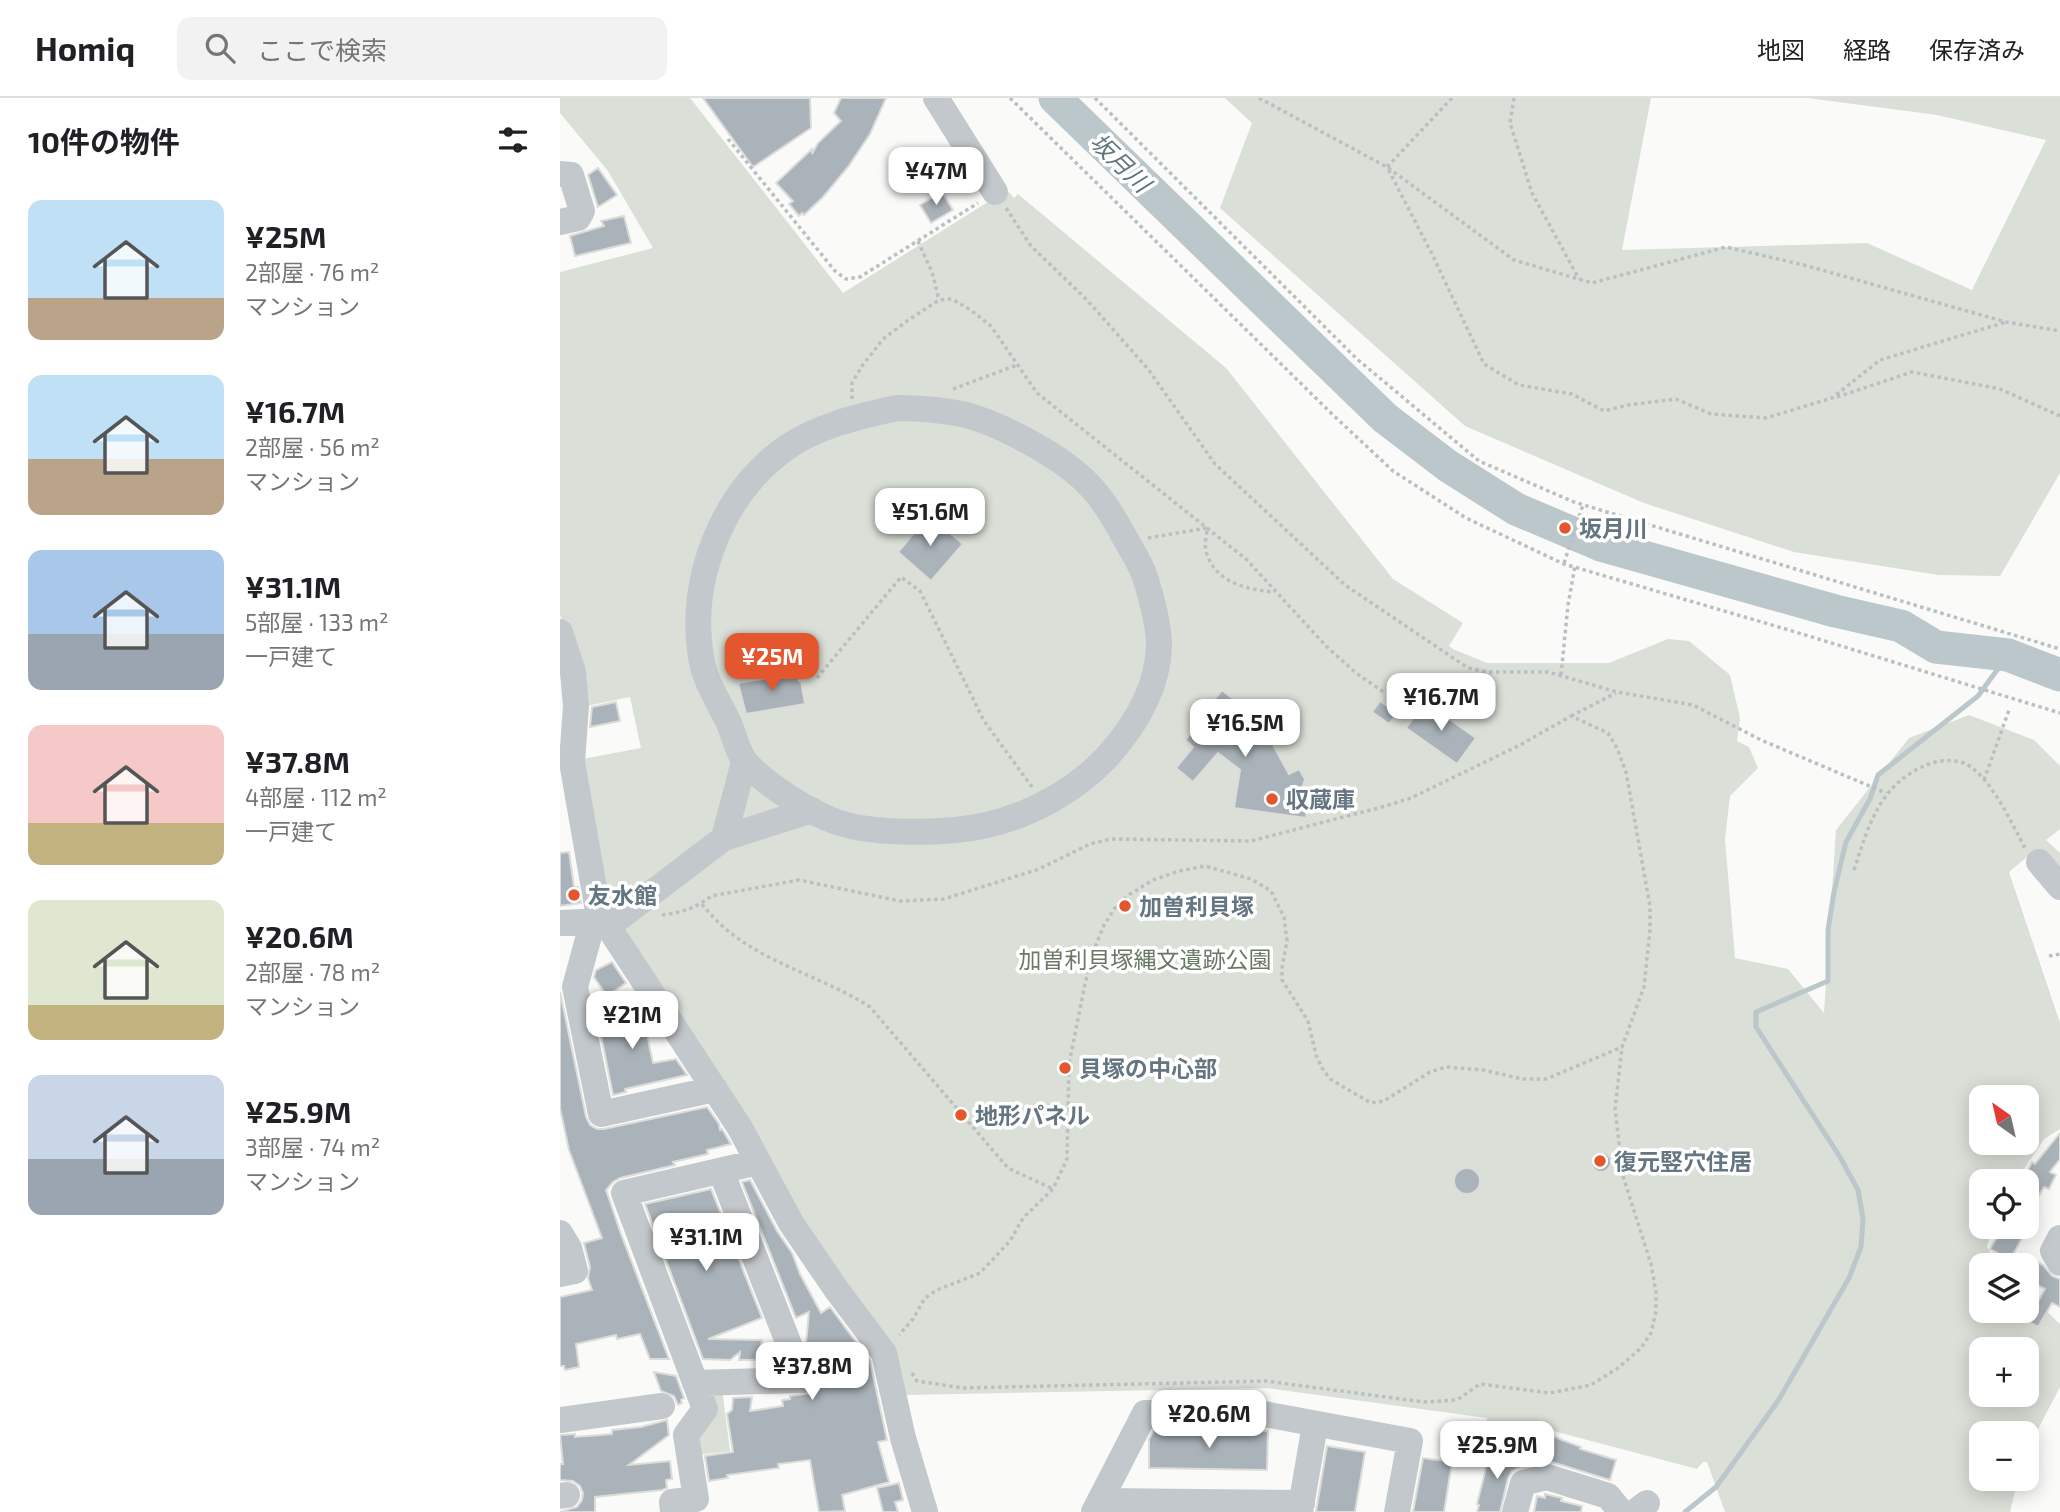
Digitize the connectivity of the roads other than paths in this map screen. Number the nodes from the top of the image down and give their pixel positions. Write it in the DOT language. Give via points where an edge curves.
graph roads {
  1 [pos="936,98"];
  2 [pos="560,174"];
  3 [pos="995,192"];
  4 [pos="560,222"];
  5 [pos="560,632"];
  6 [pos="744,762"];
  7 [pos="812,810"];
  8 [pos="724,838"];
  9 [pos="2039,862"];
  10 [pos="2060,887"];
  11 [pos="599,921"];
  12 [pos="560,923"];
  13 [pos="715,1089"];
  14 [pos="758,1162"];
  15 [pos="721,1171"];
  16 [pos="560,1233"];
  17 [pos="2060,1238"];
  18 [pos="2060,1264"];
  19 [pos="560,1274"];
  20 [pos="695,1383"];
  21 [pos="662,1406"];
  22 [pos="560,1420"];
  23 [pos="1315,1425"];
  24 [pos="1097,1506"];
  25 [pos="1301,1508"];
  26 [pos="673,1512"];
  27 [pos="925,1512"];
  28 [pos="1397,1512"];
  29 [pos="1515,1512"];
  30 [pos="1621,1512"];
  1 -- 3 [label="street"];
  2 -- 4 [label="street" via="571,175 582,211 578,218"];
  5 -- 11 [label="street" via="573,671 572,762"];
  6 -- 7 [label="street"];
  6 -- 7 [label="street" via="701,660 701,589 723,521 738,497 787,447 853,417 924,408 988,423 1050,455 1088,483 1145,575 1159,646 1150,691 1124,738 1089,776 1024,814 986,825 882,831 830,820"];
  6 -- 8 [label="street"];
  7 -- 8 [label="street"];
  8 -- 11 [label="street" via="619,918"];
  9 -- 10 [label="street"];
  11 -- 12 [label="street"];
  11 -- 13 [label="street" via="615,934"];
  11 -- 13 [label="street" via="575,987 601,1114"];
  13 -- 14 [label="street"];
  14 -- 15 [label="street"];
  14 -- 27 [label="street" via="791,1223 836,1289 890,1348 903,1438"];
  15 -- 20 [label="street" via="624,1193"];
  15 -- 20 [label="street" via="803,1380"];
  16 -- 19 [label="street" via="575,1271"];
  17 -- 18 [label="street" via="2053,1251"];
  20 -- 26 [label="street" via="705,1409 686,1435 696,1499 672,1502"];
  21 -- 22 [label="street"];
  23 -- 24 [label="street" via="1264,1415 1145,1413"];
  23 -- 25 [label="street"];
  23 -- 28 [label="street" via="1410,1441"];
  24 -- 25 [label="street"];
  29 -- 30 [label="street" via="1523,1483 1546,1477 1608,1496"];
}
